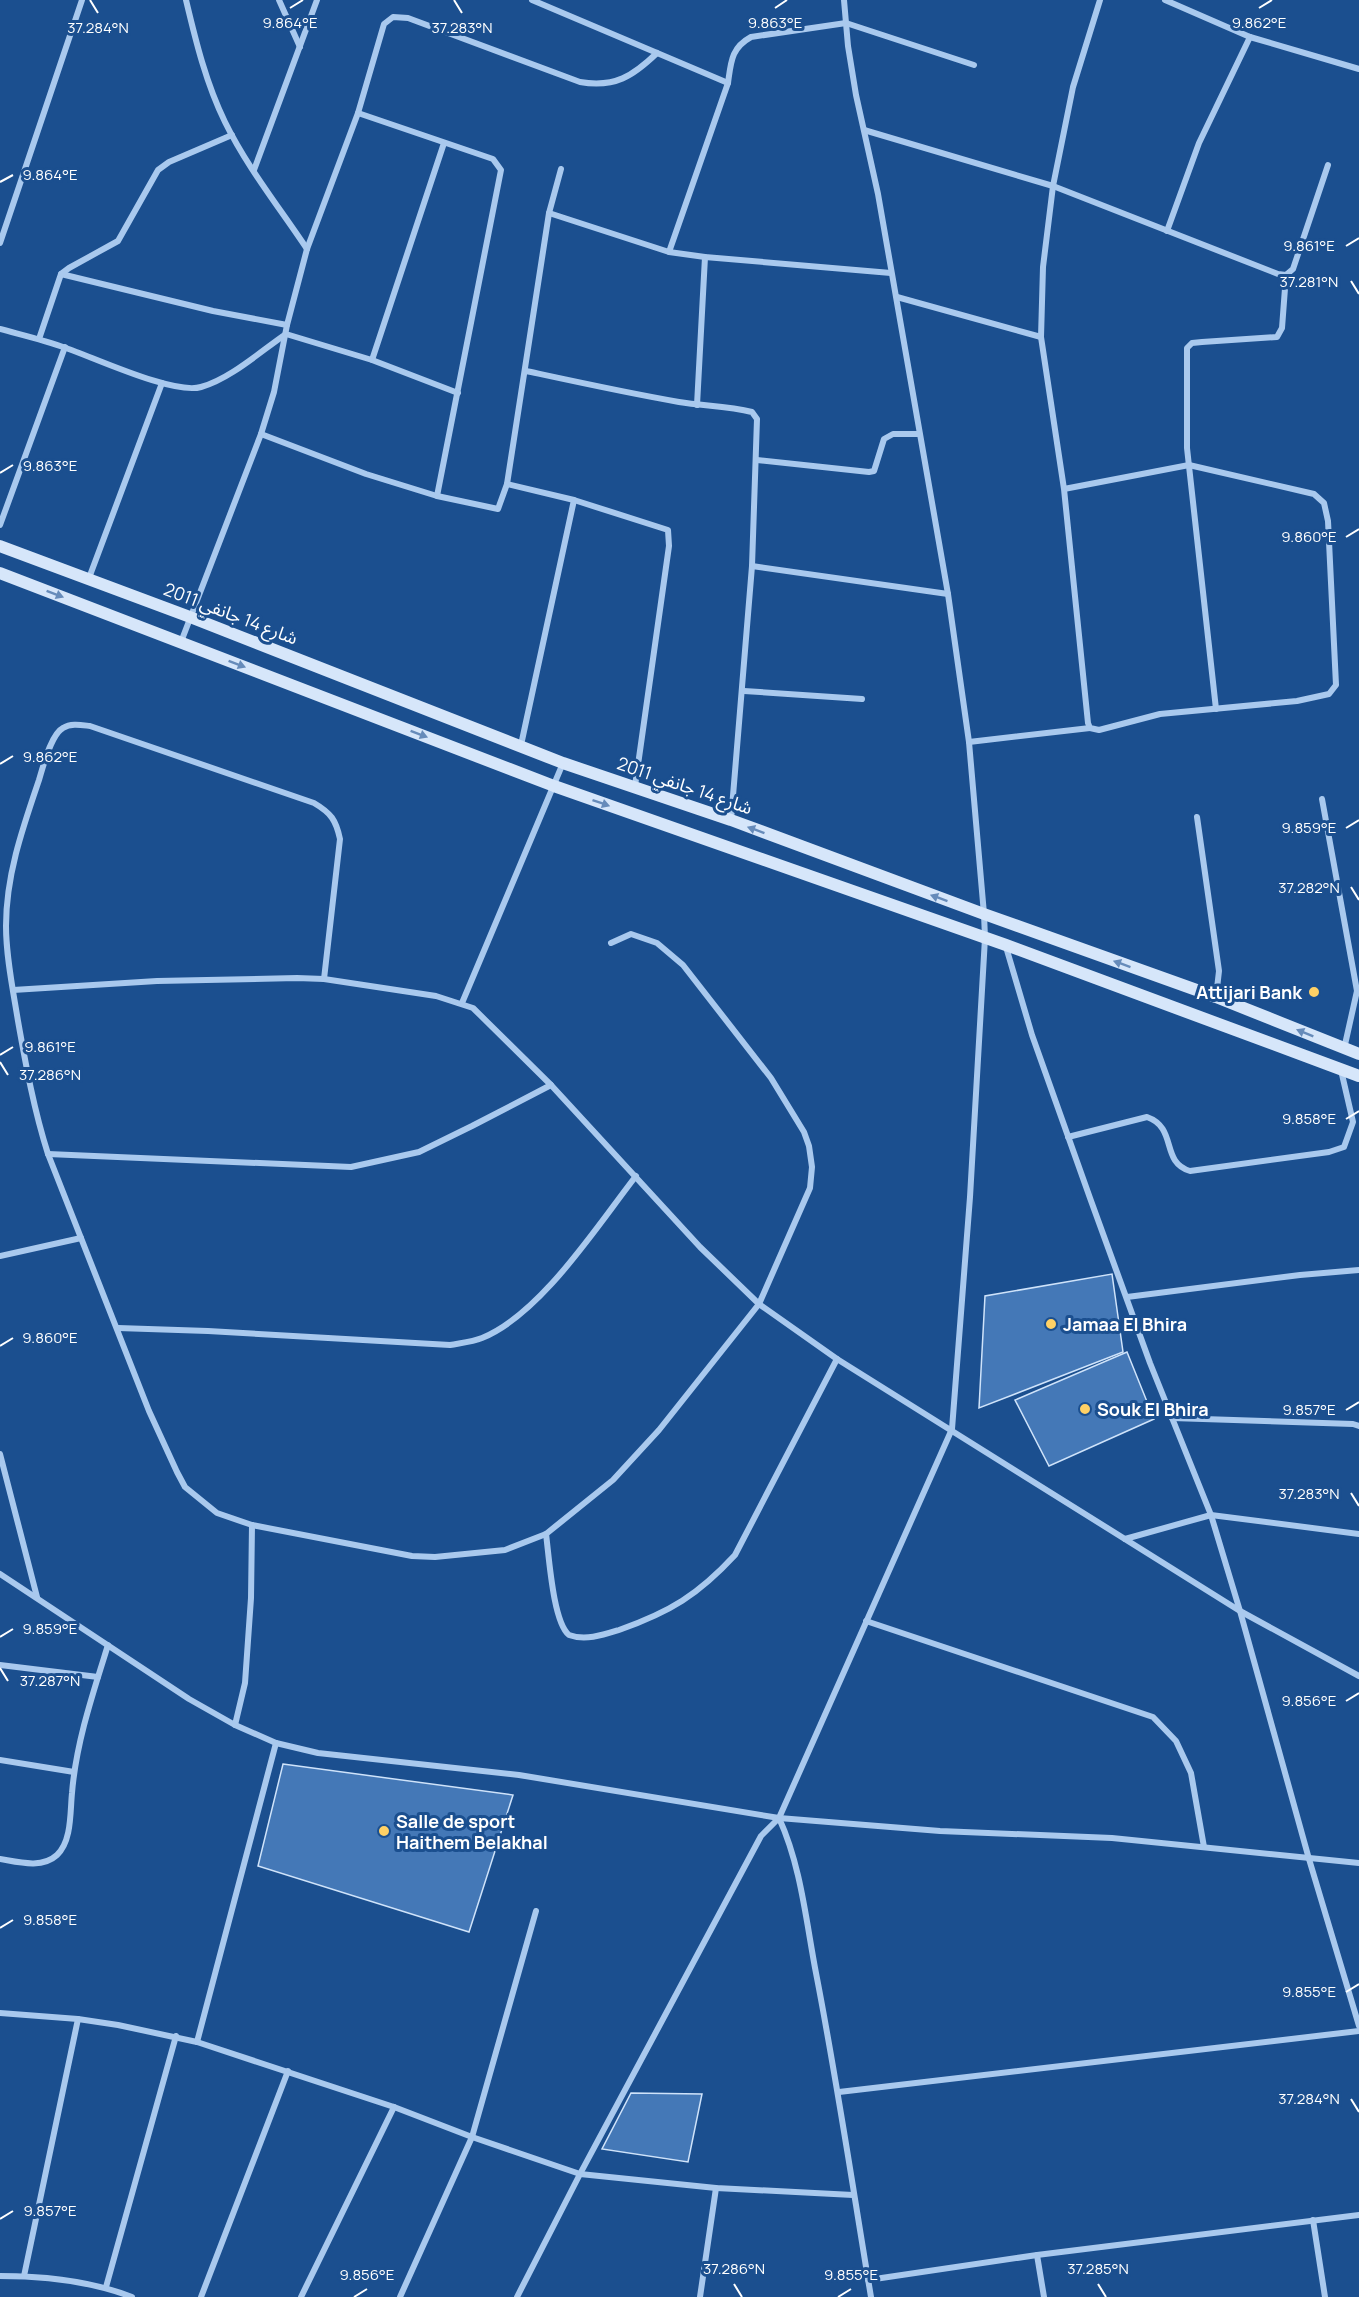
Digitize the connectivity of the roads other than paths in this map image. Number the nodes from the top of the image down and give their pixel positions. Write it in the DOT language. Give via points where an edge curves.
graph roads {
  1 [pos="82,0"];
  2 [pos="186,0"];
  3 [pos="279,0"];
  4 [pos="318,0"];
  5 [pos="532,0"];
  6 [pos="844,0"];
  7 [pos="1100,0"];
  8 [pos="1165,0"];
  9 [pos="846,23"];
  10 [pos="1250,37"];
  11 [pos="300,48"];
  12 [pos="657,53"];
  13 [pos="974,65"];
  14 [pos="1359,69"];
  15 [pos="728,83"];
  16 [pos="358,113"];
  17 [pos="864,130"];
  18 [pos="232,135"];
  19 [pos="444,143"];
  20 [pos="1328,165"];
  21 [pos="254,170"];
  22 [pos="561,170"];
  23 [pos="1053,186"];
  24 [pos="549,213"];
  25 [pos="1167,231"];
  26 [pos="0,243"];
  27 [pos="307,249"];
  28 [pos="669,252"];
  29 [pos="705,257"];
  30 [pos="891,273"];
  31 [pos="61,274"];
  32 [pos="1286,275"];
  33 [pos="897,297"];
  34 [pos="288,325"];
  35 [pos="1,330"];
  36 [pos="286,334"];
  37 [pos="1041,337"];
  38 [pos="39,339"];
  39 [pos="65,347"];
  40 [pos="372,360"];
  41 [pos="526,371"];
  42 [pos="162,383"];
  43 [pos="458,393"];
  44 [pos="698,405"];
  45 [pos="261,434"];
  46 [pos="920,434"];
  47 [pos="757,460"];
  48 [pos="1189,465"];
  49 [pos="507,484"];
  50 [pos="1064,489"];
  51 [pos="437,496"];
  52 [pos="574,500"];
  53 [pos="0,525"];
  54 [pos="0,546"];
  55 [pos="752,566"];
  56 [pos="0,573"];
  57 [pos="89,578"];
  58 [pos="948,594"];
  59 [pos="190,616"];
  60 [pos="181,642"];
  61 [pos="744,691"];
  62 [pos="861,699"];
  63 [pos="1216,709"];
  64 [pos="1090,728"];
  65 [pos="969,742"];
  66 [pos="521,745"];
  67 [pos="563,763"];
  68 [pos="554,786"];
  69 [pos="635,786"];
  70 [pos="1322,799"];
  71 [pos="1197,817"];
  72 [pos="731,820"];
  73 [pos="984,914"];
  74 [pos="3,926"];
  75 [pos="985,938"];
  76 [pos="611,943"];
  77 [pos="1006,945"];
  78 [pos="324,979"];
  79 [pos="13,990"];
  80 [pos="1358,991"];
  81 [pos="1216,997"];
  82 [pos="462,1003"];
  83 [pos="1344,1049"];
  84 [pos="1359,1054"];
  85 [pos="1341,1069"];
  86 [pos="1359,1076"];
  87 [pos="551,1085"];
  88 [pos="1068,1137"];
  89 [pos="48,1154"];
  90 [pos="636,1176"];
  91 [pos="81,1238"];
  92 [pos="0,1256"];
  93 [pos="1359,1270"];
  94 [pos="1127,1297"];
  95 [pos="759,1304"];
  96 [pos="118,1328"];
  97 [pos="837,1359"];
  98 [pos="1172,1418"];
  99 [pos="1359,1426"];
  100 [pos="952,1429"];
  101 [pos="0,1454"];
  102 [pos="1210,1515"];
  103 [pos="252,1525"];
  104 [pos="1359,1533"];
  105 [pos="546,1534"];
  106 [pos="1125,1539"];
  107 [pos="0,1574"];
  108 [pos="36,1597"];
  109 [pos="1240,1611"];
  110 [pos="866,1621"];
  111 [pos="108,1645"];
  112 [pos="0,1665"];
  113 [pos="1359,1676"];
  114 [pos="98,1677"];
  115 [pos="234,1725"];
  116 [pos="276,1743"];
  117 [pos="0,1760"];
  118 [pos="74,1772"];
  119 [pos="779,1818"];
  120 [pos="1204,1847"];
  121 [pos="0,1859"];
  122 [pos="1309,1859"];
  123 [pos="1359,1863"];
  124 [pos="536,1911"];
  125 [pos="0,2013"];
  126 [pos="78,2019"];
  127 [pos="1359,2026"];
  128 [pos="1359,2031"];
  129 [pos="176,2036"];
  130 [pos="197,2042"];
  131 [pos="288,2071"];
  132 [pos="839,2092"];
  133 [pos="394,2107"];
  134 [pos="472,2137"];
  135 [pos="580,2174"];
  136 [pos="716,2188"];
  137 [pos="853,2194"];
  138 [pos="1359,2215"];
  139 [pos="1313,2220"];
  140 [pos="1037,2255"];
  141 [pos="0,2276"];
  142 [pos="24,2276"];
  143 [pos="868,2280"];
  144 [pos="106,2287"];
  145 [pos="132,2297"];
  146 [pos="201,2297"];
  147 [pos="301,2297"];
  148 [pos="400,2297"];
  149 [pos="517,2297"];
  150 [pos="700,2297"];
  151 [pos="871,2297"];
  152 [pos="1044,2297"];
  153 [pos="1325,2297"];
  1 -- 26 [label="street"];
  2 -- 18 [label="street" via="215,101"];
  3 -- 11 [label="street"];
  4 -- 11 [label="street"];
  5 -- 12 [label="street"];
  6 -- 9 [label="street"];
  7 -- 23 [label="street" via="1073,87"];
  8 -- 10 [label="street"];
  9 -- 13 [label="street"];
  9 -- 15 [label="street" via="751,37 735,51"];
  9 -- 17 [label="street"];
  10 -- 14 [label="street"];
  10 -- 25 [label="street" via="1199,143"];
  11 -- 21 [label="street"];
  12 -- 15 [label="street"];
  12 -- 16 [label="street" via="627,78 590,84 408,18 393,17 381,28"];
  15 -- 28 [label="street"];
  16 -- 19 [label="street"];
  16 -- 27 [label="street"];
  17 -- 23 [label="street"];
  17 -- 30 [label="street"];
  18 -- 21 [label="street"];
  18 -- 31 [label="street" via="158,170 118,241"];
  19 -- 40 [label="street"];
  19 -- 43 [label="street" via="493,159 501,170"];
  20 -- 32 [label="street" via="1293,269"];
  21 -- 27 [label="street"];
  22 -- 24 [label="street"];
  23 -- 25 [label="street"];
  23 -- 37 [label="street" via="1044,258"];
  24 -- 28 [label="street"];
  24 -- 41 [label="street"];
  25 -- 32 [label="street"];
  27 -- 34 [label="street"];
  28 -- 29 [label="street"];
  29 -- 30 [label="street"];
  29 -- 44 [label="street"];
  30 -- 33 [label="street"];
  31 -- 34 [label="street"];
  31 -- 38 [label="street"];
  32 -- 48 [label="street" via="1282,328 1277,337 1192,343 1187,348"];
  33 -- 37 [label="street"];
  33 -- 46 [label="street"];
  34 -- 36 [label="street"];
  35 -- 38 [label="street"];
  36 -- 40 [label="street"];
  36 -- 42 [label="street" via="216,382 198,388"];
  36 -- 45 [label="street"];
  37 -- 50 [label="street"];
  38 -- 39 [label="street"];
  39 -- 42 [label="street"];
  39 -- 53 [label="street"];
  40 -- 43 [label="street"];
  41 -- 44 [label="street"];
  41 -- 49 [label="street"];
  42 -- 57 [label="street"];
  43 -- 51 [label="street"];
  44 -- 47 [label="street" via="752,412 757,419"];
  45 -- 51 [label="street"];
  45 -- 59 [label="street"];
  46 -- 47 [label="street" via="893,434 884,439 877,466 869,472"];
  46 -- 58 [label="street"];
  47 -- 55 [label="street"];
  48 -- 50 [label="street"];
  48 -- 63 [label="street"];
  48 -- 63 [label="street" via="1314,494 1324,504 1328,521 1336,685 1333,691 1297,701"];
  49 -- 51 [label="street" via="498,509"];
  49 -- 52 [label="street"];
  50 -- 64 [label="street"];
  52 -- 66 [label="street"];
  52 -- 69 [label="street" via="668,530 669,546"];
  54 -- 57 [label="main road, شارع 14 جانفي 2011"];
  55 -- 58 [label="street"];
  55 -- 61 [label="street"];
  56 -- 60 [label="main road, one-way"];
  57 -- 59 [label="main road, شارع 14 جانفي 2011"];
  58 -- 65 [label="street"];
  59 -- 60 [label="street"];
  59 -- 66 [label="main road, شارع 14 جانفي 2011"];
  60 -- 68 [label="main road, one-way"];
  61 -- 62 [label="street"];
  61 -- 72 [label="street"];
  63 -- 64 [label="street" via="1160,714 1099,730"];
  64 -- 65 [label="street"];
  65 -- 73 [label="street"];
  66 -- 67 [label="main road, شارع 14 جانفي 2011"];
  67 -- 68 [label="street"];
  67 -- 69 [label="main road, شارع 14 جانفي 2011"];
  68 -- 75 [label="main road, one-way"];
  68 -- 82 [label="street"];
  69 -- 72 [label="main road, شارع 14 جانفي 2011"];
  70 -- 80 [label="street"];
  71 -- 81 [label="street" via="1219,971"];
  73 -- 72 [label="main road, شارع 14 جانفي 2011, one-way"];
  73 -- 75 [label="street"];
  81 -- 73 [label="main road, شارع 14 جانفي 2011, one-way"];
  74 -- 78 [label="street" via="16,851 50,747 62,728 75,724 90,726 326,810 337,824 340,839"];
  74 -- 79 [label="street"];
  75 -- 77 [label="main road"];
  75 -- 100 [label="street"];
  76 -- 95 [label="street" via="631,934 657,943 676,958 771,1078 804,1132 812,1167 810,1188"];
  77 -- 85 [label="main road"];
  77 -- 88 [label="street"];
  78 -- 79 [label="street" via="157,981"];
  78 -- 82 [label="street"];
  79 -- 89 [label="street" via="28,1081"];
  80 -- 83 [label="street"];
  83 -- 81 [label="main road, شارع 14 جانفي 2011, one-way"];
  82 -- 87 [label="street" via="483,1018"];
  83 -- 84 [label="main road, شارع 14 جانفي 2011"];
  85 -- 86 [label="main road"];
  85 -- 88 [label="street" via="1353,1122 1344,1147 1329,1152 1190,1171 1179,1168 1164,1128 1147,1117"];
  87 -- 89 [label="street" via="419,1152 351,1167"];
  87 -- 90 [label="street"];
  88 -- 94 [label="street"];
  89 -- 91 [label="street"];
  90 -- 95 [label="street" via="700,1247"];
  90 -- 96 [label="street" via="540,1296 482,1338 450,1345"];
  91 -- 92 [label="street"];
  91 -- 96 [label="street"];
  93 -- 94 [label="street"];
  94 -- 98 [label="street"];
  95 -- 97 [label="street"];
  95 -- 105 [label="street" via="621,1472"];
  96 -- 103 [label="street" via="149,1411 186,1487 216,1513"];
  97 -- 100 [label="street"];
  97 -- 105 [label="street" via="735,1555 715,1576 673,1607 600,1636 569,1635 562,1626 554,1598"];
  98 -- 99 [label="street"];
  98 -- 102 [label="street"];
  100 -- 106 [label="street"];
  100 -- 110 [label="street"];
  101 -- 108 [label="street"];
  102 -- 104 [label="street"];
  102 -- 106 [label="street"];
  102 -- 109 [label="street"];
  103 -- 105 [label="street" via="435,1557 505,1550"];
  103 -- 115 [label="street" via="245,1683"];
  106 -- 109 [label="street"];
  107 -- 108 [label="street"];
  108 -- 111 [label="street"];
  109 -- 113 [label="street"];
  109 -- 122 [label="street"];
  110 -- 119 [label="street"];
  110 -- 120 [label="street" via="1153,1717 1176,1741 1191,1773"];
  111 -- 114 [label="street"];
  111 -- 115 [label="street"];
  112 -- 114 [label="street"];
  114 -- 118 [label="street"];
  115 -- 116 [label="street"];
  116 -- 119 [label="street" via="318,1753 519,1775"];
  116 -- 130 [label="street"];
  117 -- 118 [label="street"];
  118 -- 121 [label="street" via="68,1835 59,1854 47,1862"];
  119 -- 120 [label="street"];
  119 -- 132 [label="street" via="794,1856"];
  119 -- 135 [label="street" via="761,1836"];
  120 -- 122 [label="street"];
  122 -- 123 [label="street"];
  122 -- 127 [label="street"];
  124 -- 134 [label="street"];
  125 -- 126 [label="street"];
  126 -- 129 [label="street"];
  126 -- 142 [label="street"];
  128 -- 132 [label="street"];
  129 -- 130 [label="street"];
  129 -- 144 [label="street"];
  130 -- 131 [label="street"];
  131 -- 133 [label="street"];
  131 -- 146 [label="street"];
  132 -- 137 [label="street"];
  133 -- 134 [label="street"];
  133 -- 147 [label="street"];
  134 -- 135 [label="street"];
  134 -- 148 [label="street"];
  135 -- 136 [label="street"];
  135 -- 149 [label="street"];
  136 -- 137 [label="street"];
  136 -- 150 [label="street"];
  137 -- 143 [label="street"];
  138 -- 139 [label="street"];
  139 -- 140 [label="street"];
  139 -- 153 [label="street"];
  140 -- 143 [label="street"];
  140 -- 152 [label="street"];
  141 -- 142 [label="street"];
  142 -- 144 [label="street"];
  143 -- 151 [label="street"];
  144 -- 145 [label="street"];
}
